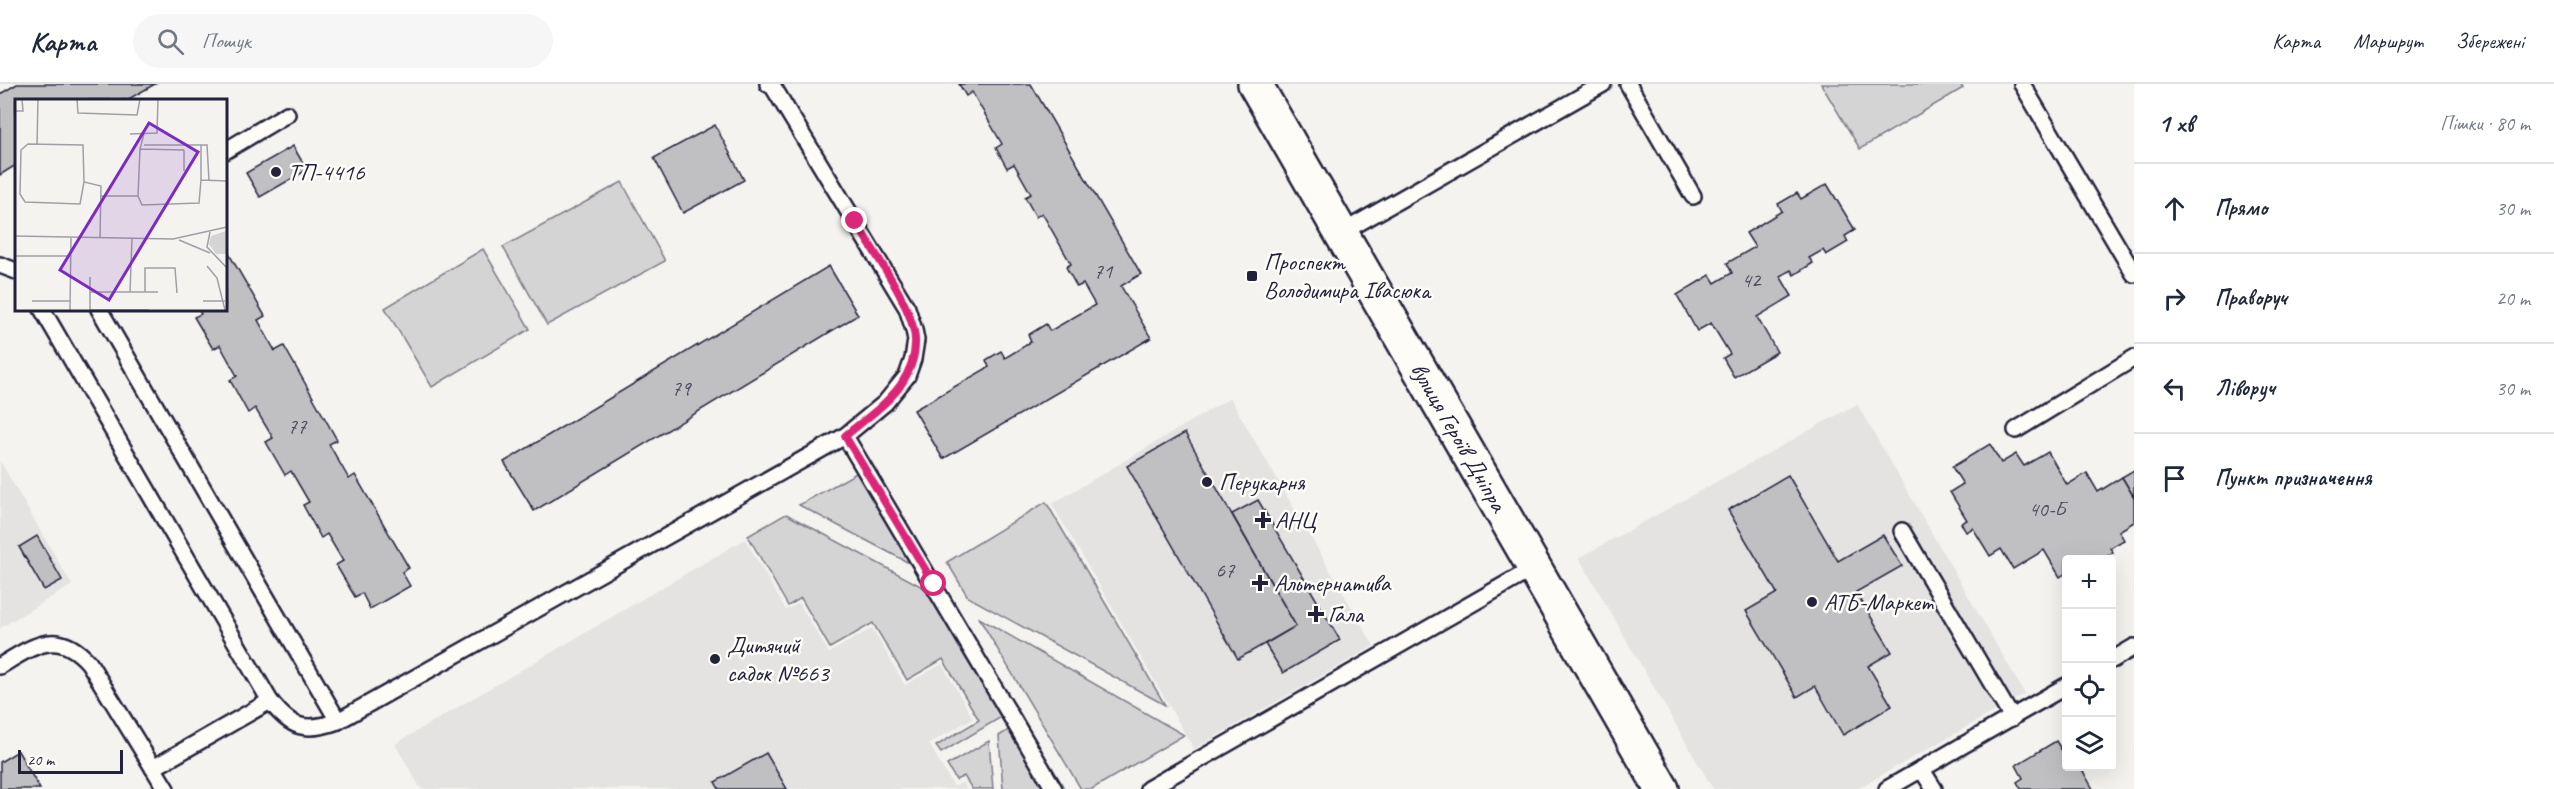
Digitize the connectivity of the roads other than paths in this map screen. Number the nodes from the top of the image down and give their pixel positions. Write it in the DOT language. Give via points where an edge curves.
graph roads {
  1 [pos="768,84"];
  2 [pos="1255,84"];
  3 [pos="1603,84"];
  4 [pos="1628,84"];
  5 [pos="2022,84"];
  6 [pos="287,114"];
  7 [pos="226,150"];
  8 [pos="1693,196"];
  9 [pos="1341,232"];
  10 [pos="0,265"];
  11 [pos="15,271"];
  12 [pos="2134,274"];
  13 [pos="43,310"];
  14 [pos="100,310"];
  15 [pos="2134,358"];
  16 [pos="2016,430"];
  17 [pos="845,436"];
  18 [pos="1902,531"];
  19 [pos="1534,568"];
  20 [pos="2134,647"];
  21 [pos="2116,658"];
  22 [pos="0,666"];
  23 [pos="2062,689"];
  24 [pos="270,701"];
  25 [pos="2012,718"];
  26 [pos="338,721"];
  27 [pos="153,768"];
  28 [pos="1922,770"];
  29 [pos="166,789"];
  30 [pos="1054,789"];
  31 [pos="1148,789"];
  32 [pos="1662,789"];
  33 [pos="1887,789"];
  34 [pos="1934,789"];
  1 -- 17 [label="lane" via="907,308 914,330 913,359 907,376 885,403"];
  2 -- 9 [label="main road, вулиця Героїв Дніпра"];
  3 -- 9 [label="lane"];
  4 -- 8 [label="lane"];
  5 -- 12 [label="lane"];
  6 -- 7 [label="lane"];
  9 -- 19 [label="main road, вулиця Героїв Дніпра"];
  10 -- 11 [label="lane"];
  13 -- 24 [label="lane"];
  14 -- 26 [label="lane"];
  15 -- 16 [label="lane"];
  17 -- 26 [label="lane"];
  17 -- 30 [label="lane"];
  18 -- 25 [label="lane"];
  19 -- 31 [label="lane"];
  19 -- 32 [label="main road, вулиця Героїв Дніпра"];
  20 -- 21 [label="lane"];
  22 -- 27 [label="lane" via="41,643 55,642 80,652"];
  23 -- 25 [label="lane"];
  24 -- 26 [label="lane" via="283,717 301,728"];
  24 -- 27 [label="lane"];
  25 -- 28 [label="lane"];
  27 -- 29 [label="lane"];
  28 -- 33 [label="lane"];
  28 -- 34 [label="lane"];
}
